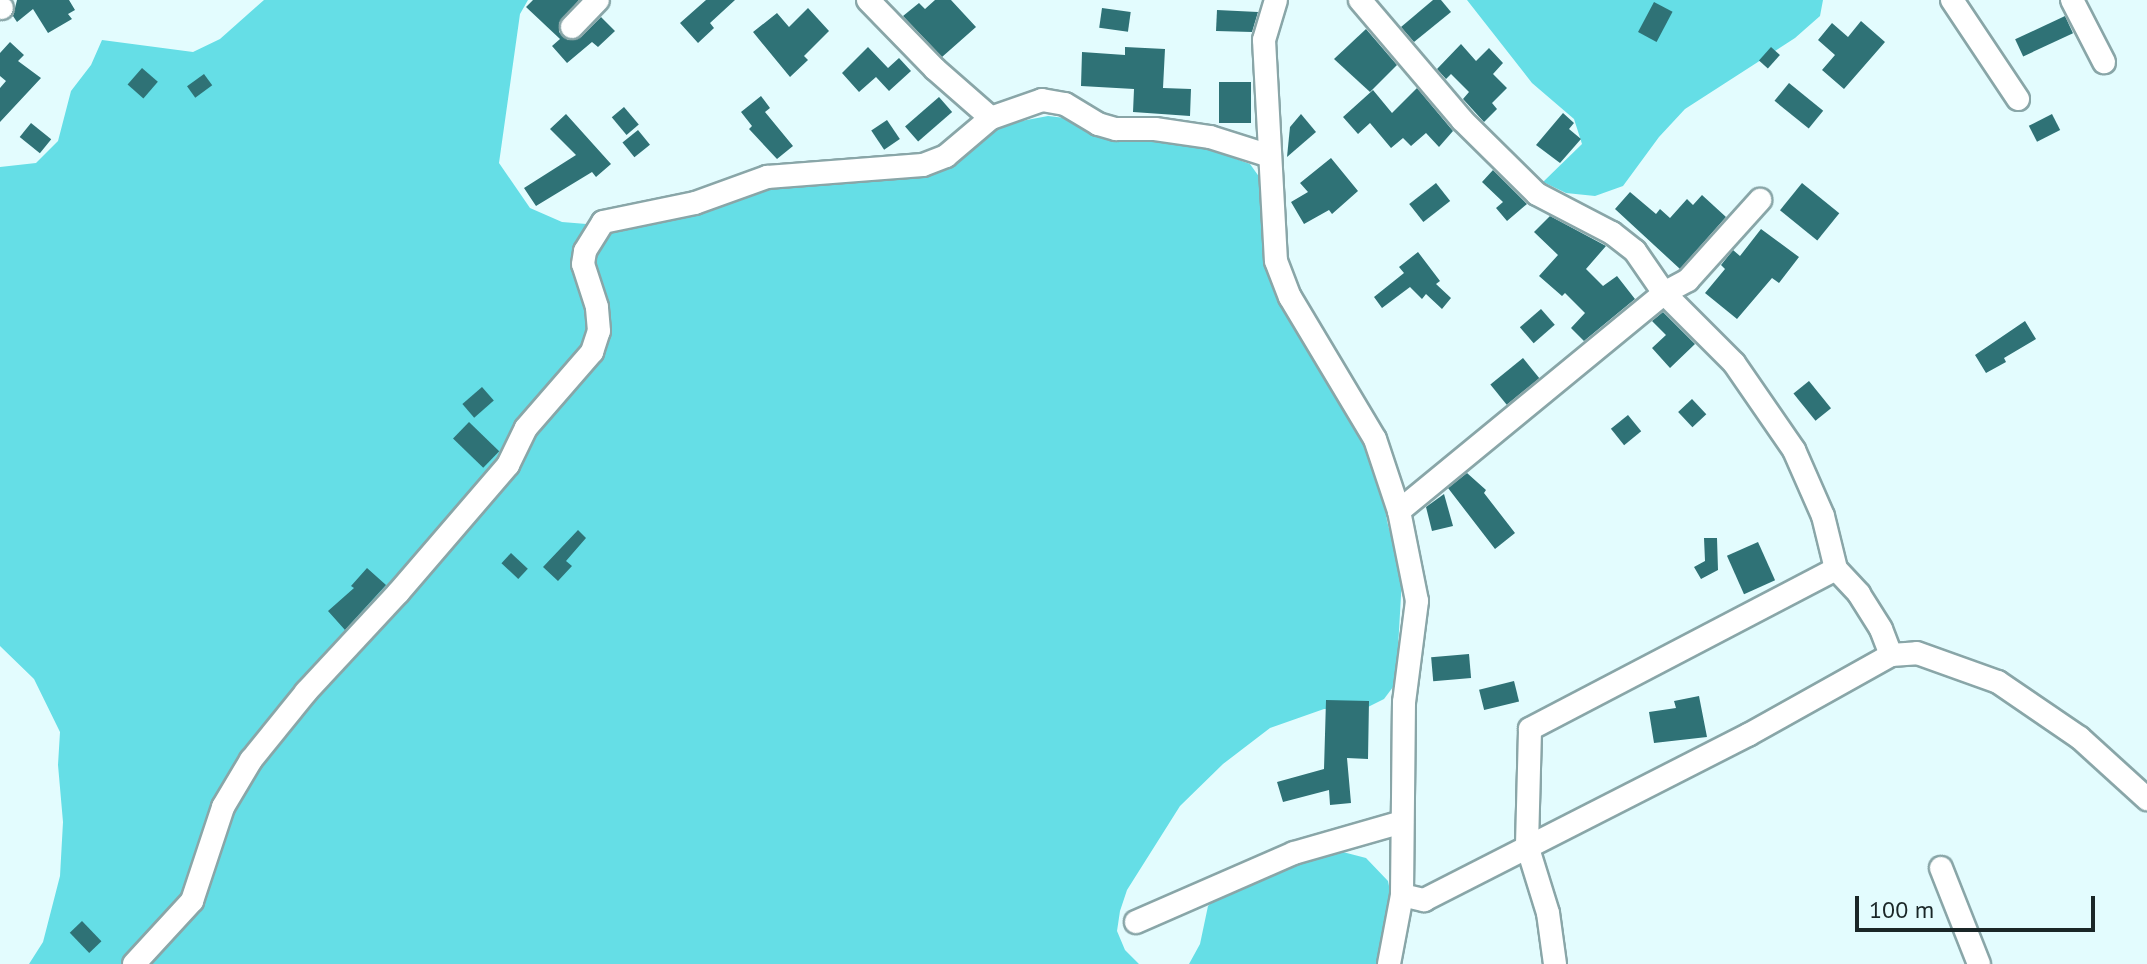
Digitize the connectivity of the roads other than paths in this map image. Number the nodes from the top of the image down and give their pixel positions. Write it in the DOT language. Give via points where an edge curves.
graph roads {
  1 [pos="598,0"];
  2 [pos="868,0"];
  3 [pos="1276,0"];
  4 [pos="1360,0"];
  5 [pos="1952,0"];
  6 [pos="2072,0"];
  7 [pos="572,27"];
  8 [pos="2104,62"];
  9 [pos="2018,99"];
  10 [pos="991,118"];
  11 [pos="1270,156"];
  12 [pos="1760,200"];
  13 [pos="1664,293"];
  14 [pos="1399,511"];
  15 [pos="1836,569"];
  16 [pos="1891,655"];
  17 [pos="2147,799"];
  18 [pos="1402,822"];
  19 [pos="1527,845"];
  20 [pos="1941,868"];
  21 [pos="1402,895"];
  22 [pos="1136,922"];
  23 [pos="134,964"];
  24 [pos="1389,964"];
  25 [pos="1555,964"];
  26 [pos="1979,964"];
  1 -- 7 [label="street"];
  2 -- 10 [label="street"];
  3 -- 11 [label="street" via="1264,40"];
  4 -- 13 [label="street" via="1462,120 1537,194 1612,233 1635,251"];
  5 -- 9 [label="street"];
  6 -- 8 [label="street"];
  10 -- 11 [label="street" via="1042,100 1065,104 1116,129 1210,137"];
  10 -- 23 [label="street" via="946,156 923,165 767,177 695,203 603,222 583,264 597,307 599,331 592,352 526,428 508,465 251,760 223,807 192,901"];
  11 -- 14 [label="street" via="1276,261 1290,297 1375,439"];
  12 -- 13 [label="street" via="1688,280"];
  13 -- 14 [label="street"];
  13 -- 15 [label="street" via="1734,363 1794,450 1823,516"];
  14 -- 18 [label="street" via="1417,601 1404,702"];
  15 -- 16 [label="street" via="1874,617"];
  15 -- 19 [label="street" via="1530,729"];
  16 -- 17 [label="street" via="1917,653 1998,682 2080,738"];
  16 -- 19 [label="street" via="1748,735"];
  18 -- 21 [label="street"];
  18 -- 22 [label="street" via="1294,853"];
  19 -- 21 [label="street" via="1424,900"];
  19 -- 25 [label="street" via="1548,913"];
  20 -- 26 [label="street"];
  21 -- 24 [label="street"];
}
